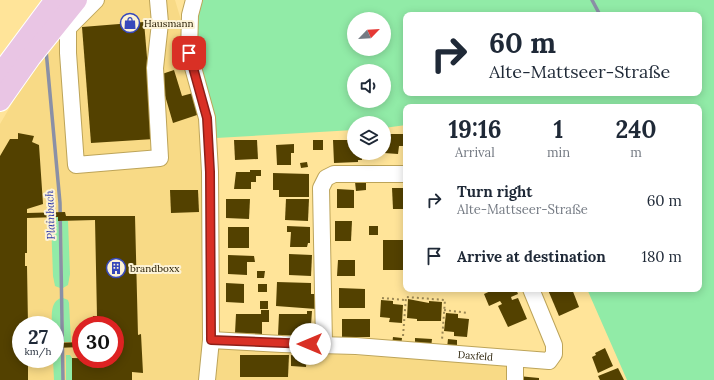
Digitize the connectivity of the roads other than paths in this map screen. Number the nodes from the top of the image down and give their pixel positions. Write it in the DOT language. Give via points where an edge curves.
graph roads {
  1 [pos="55,0"];
  2 [pos="77,0"];
  3 [pos="96,0"];
  4 [pos="158,0"];
  5 [pos="194,0"];
  6 [pos="0,74"];
  7 [pos="0,101"];
  8 [pos="403,174"];
  9 [pos="531,292"];
  10 [pos="211,340"];
  11 [pos="324,344"];
  12 [pos="515,359"];
  13 [pos="207,380"];
  14 [pos="515,380"];
  1 -- 6 [label="main road"];
  2 -- 7 [label="main road" via="31,57"];
  3 -- 4 [label="street" via="68,28 76,165 160,158 155,68 160,23"];
  5 -- 10 [label="street" via="190,14 189,53 207,118 210,172"];
  8 -- 11 [label="street" via="334,174 326,178 321,188"];
  9 -- 12 [label="street, Daxfeld" via="554,345 554,354 550,361"];
  10 -- 11 [label="street, Daxfeld"];
  10 -- 13 [label="street"];
  11 -- 12 [label="street, Daxfeld"];
  12 -- 14 [label="street"];
}
